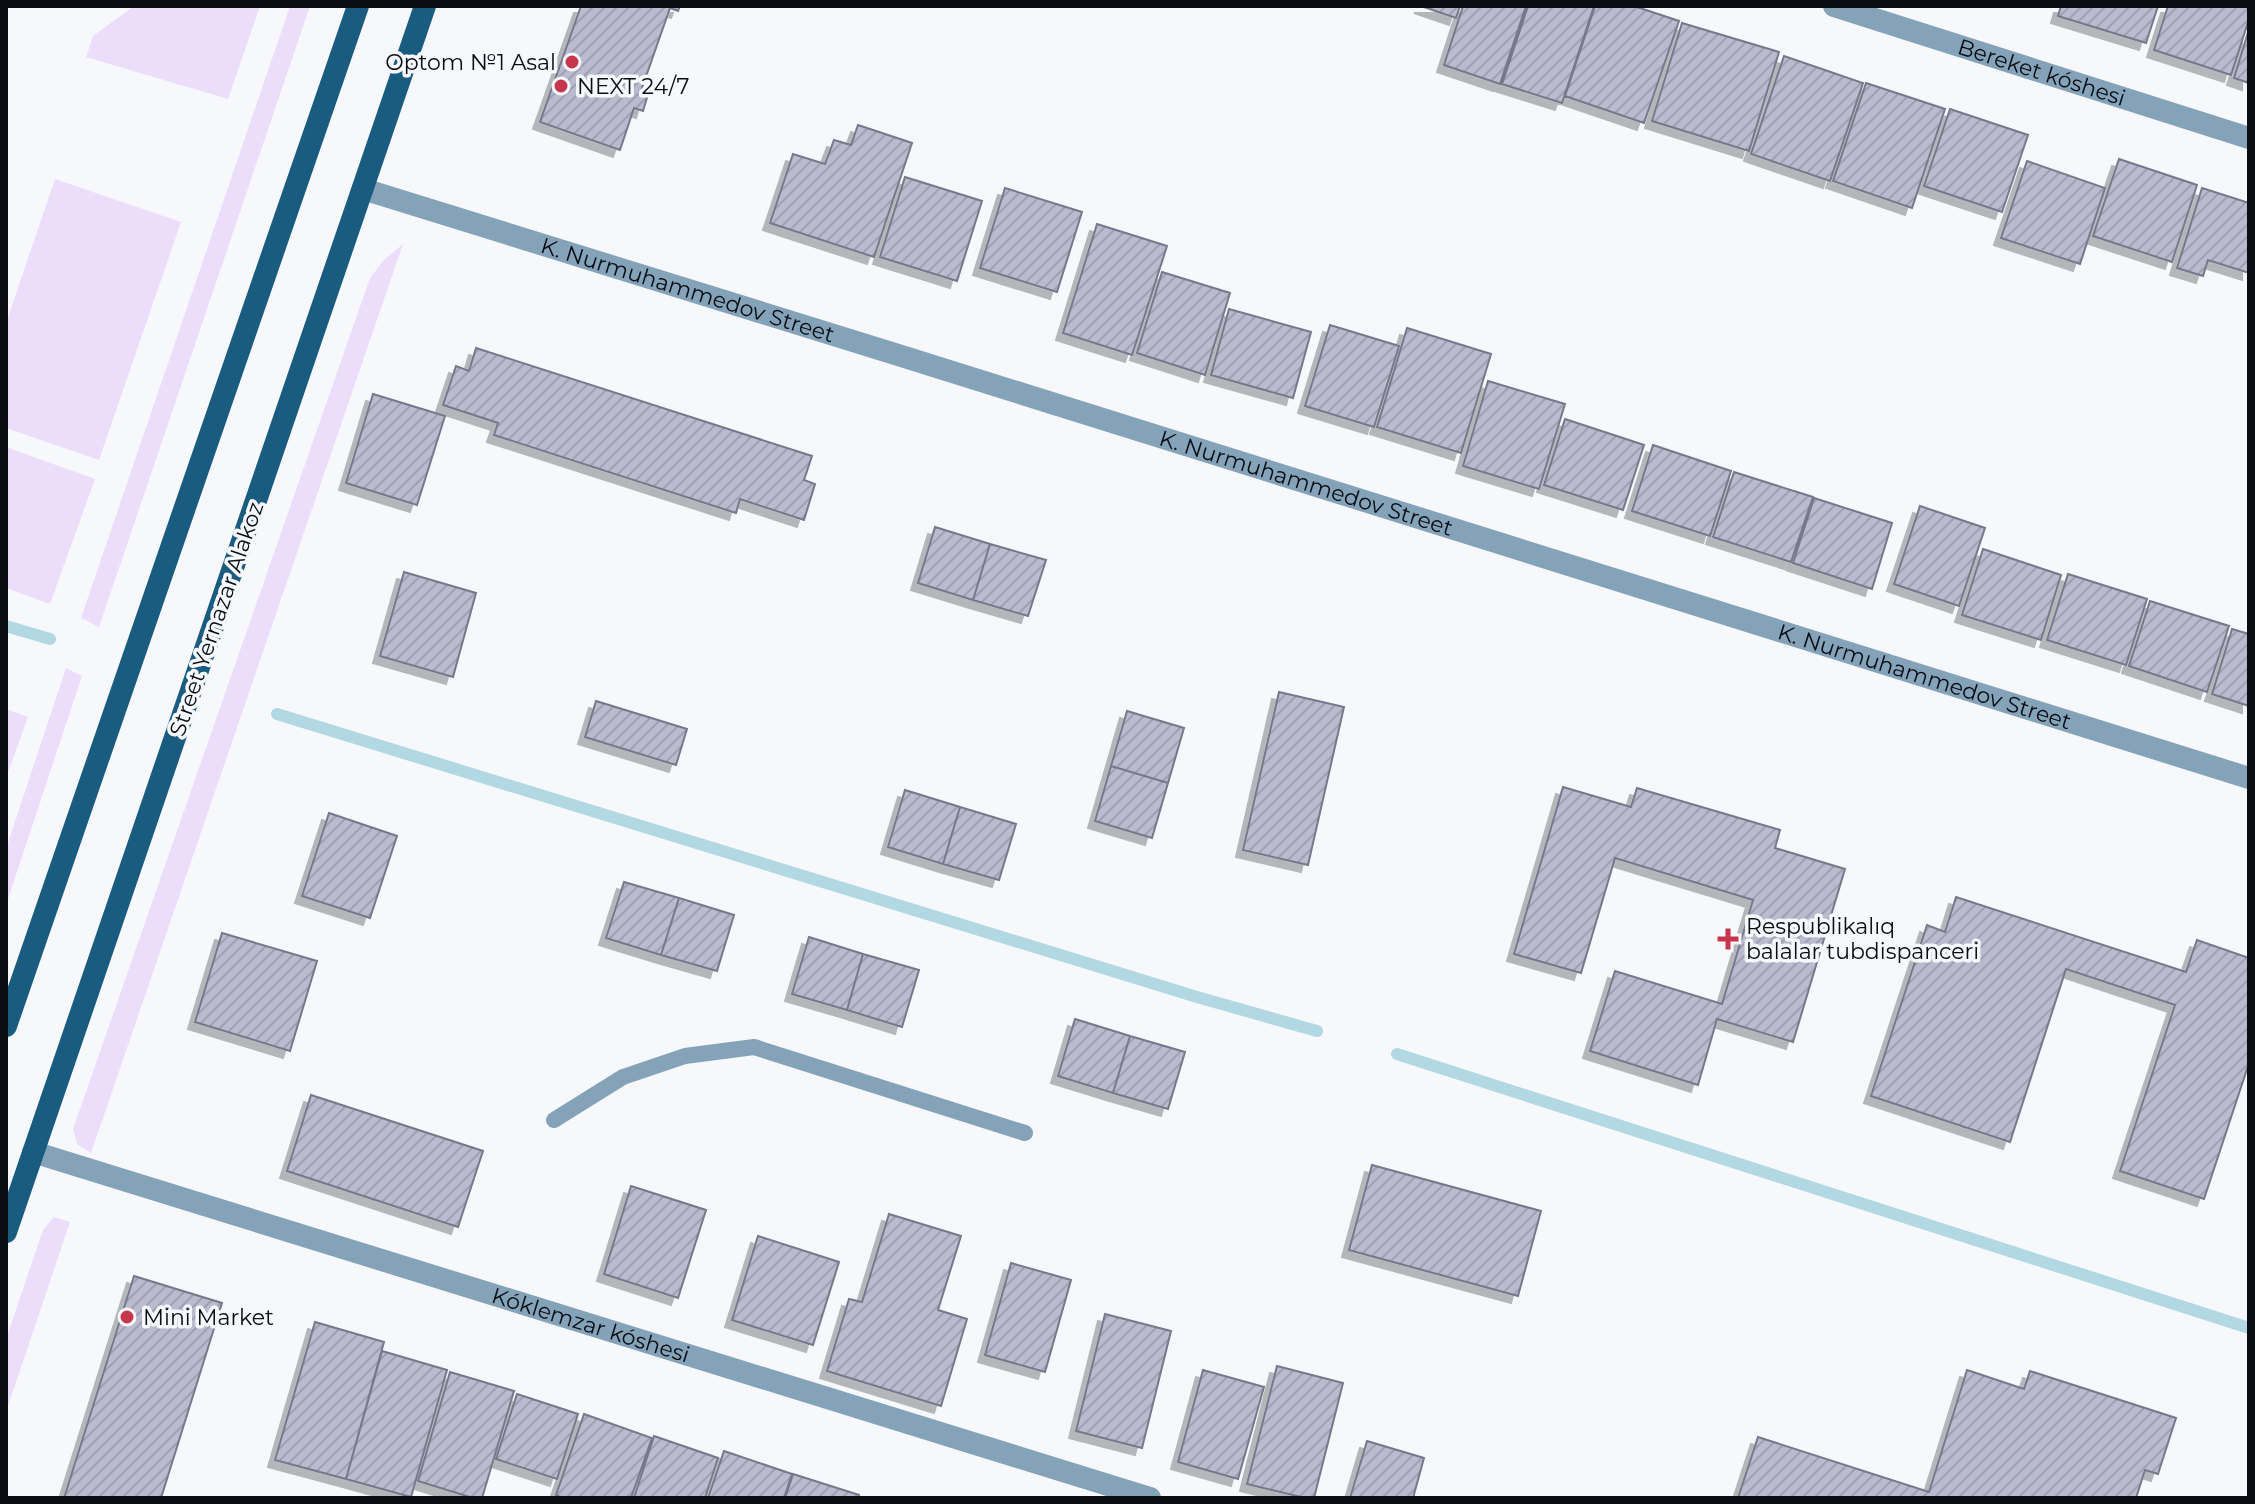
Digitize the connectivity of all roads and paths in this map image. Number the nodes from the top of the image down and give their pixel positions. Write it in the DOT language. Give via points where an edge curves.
graph roads {
  1 [pos="358,6"];
  2 [pos="425,6"];
  3 [pos="1834,6"];
  4 [pos="2249,138"];
  5 [pos="363,189"];
  6 [pos="2249,778"];
  7 [pos="6,1026"];
  8 [pos="554,1120"];
  9 [pos="1025,1133"];
  10 [pos="33,1152"];
  11 [pos="6,1232"];
  12 [pos="1150,1498"];
  1 -- 7 [label="main road"];
  2 -- 5 [label="main road, Street Yernazar Alakoz"];
  3 -- 4 [label="street, Bereket kóshesi"];
  5 -- 6 [label="street, K. Nurmuhammedov Street"];
  5 -- 10 [label="main road, Street Yernazar Alakoz"];
  8 -- 9 [label="lane" via="623,1077 685,1056 754,1047"];
  10 -- 11 [label="main road, Street Yernazar Alakoz"];
  10 -- 12 [label="street, Kóklemzar kóshesi"];
}
